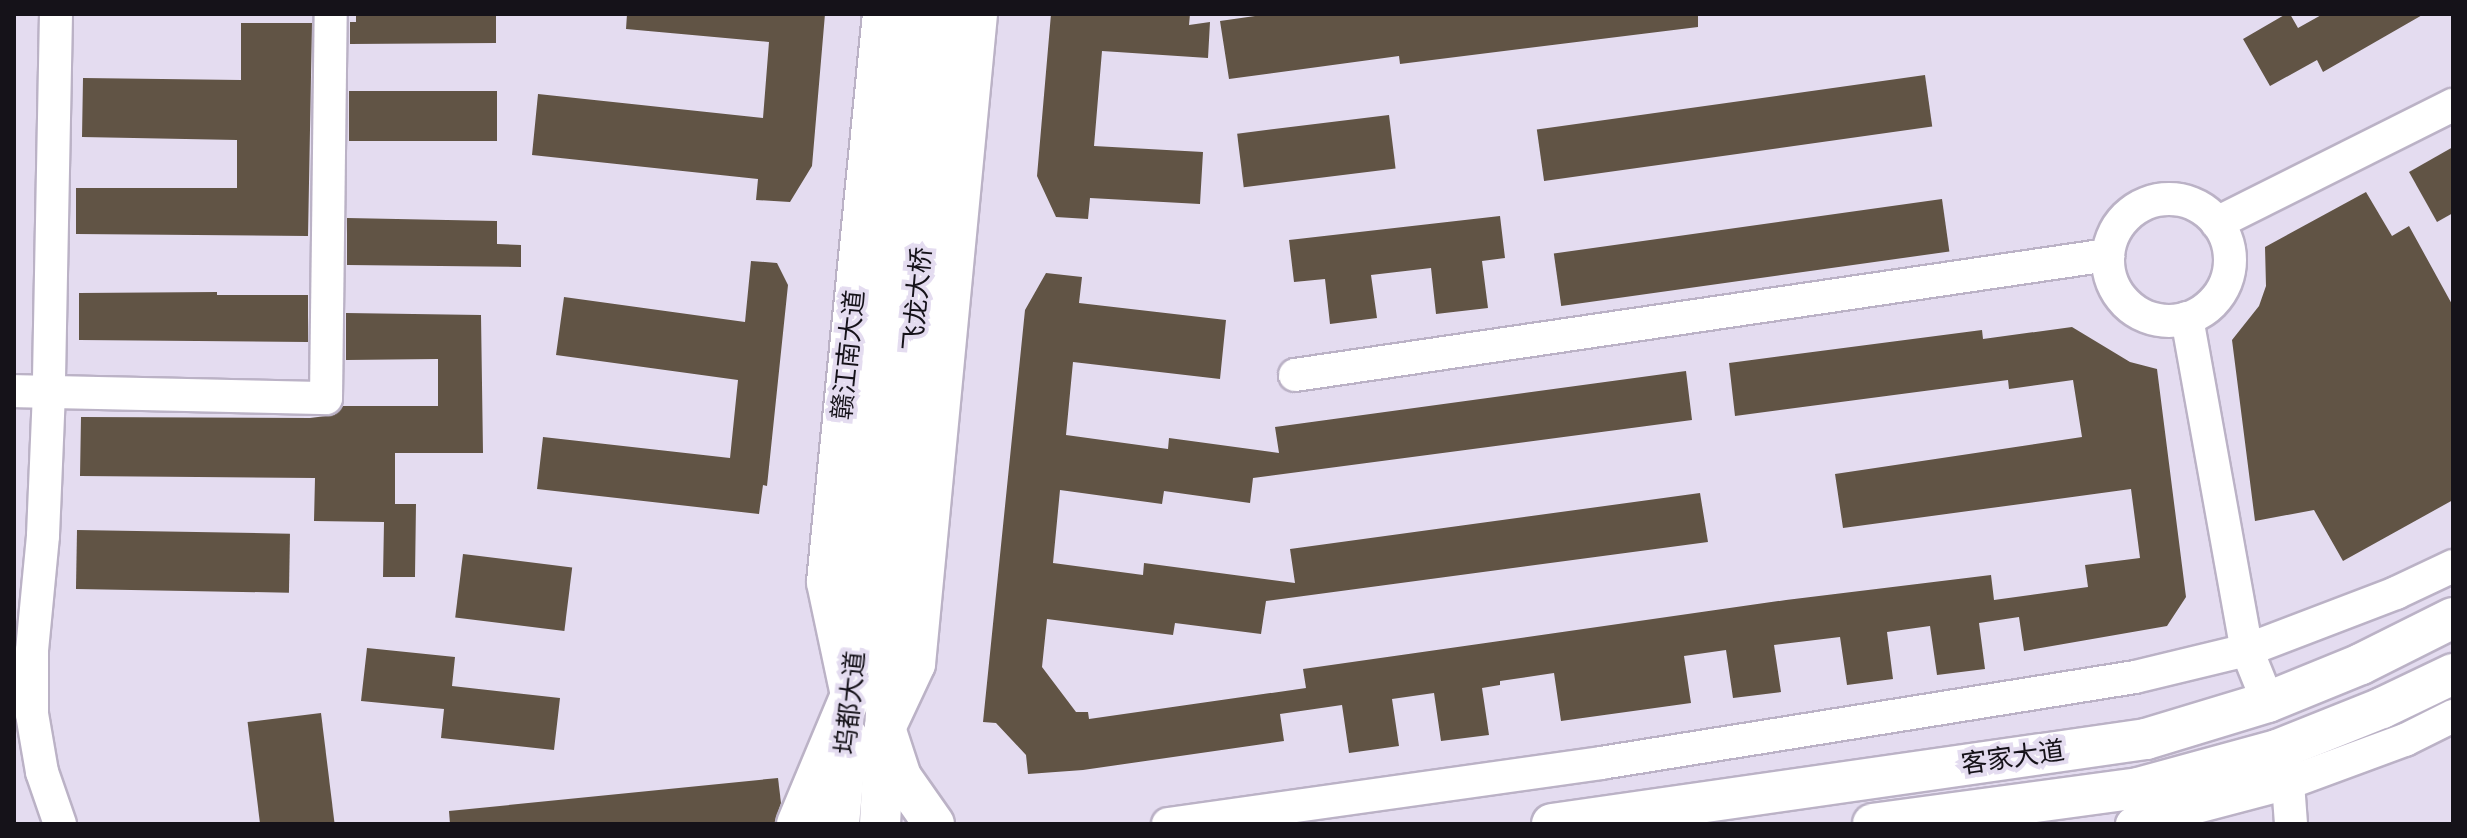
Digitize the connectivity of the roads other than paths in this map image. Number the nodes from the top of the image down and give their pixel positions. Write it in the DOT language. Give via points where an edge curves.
graph roads {
  1 [pos="56,14"];
  2 [pos="331,14"];
  3 [pos="883,14"];
  4 [pos="911,14"];
  5 [pos="942,14"];
  6 [pos="977,14"];
  7 [pos="2453,105"];
  8 [pos="2217,223"];
  9 [pos="2108,255"];
  10 [pos="2187,318"];
  11 [pos="1295,375"];
  12 [pos="14,391"];
  13 [pos="49,392"];
  14 [pos="2453,566"];
  15 [pos="878,584"];
  16 [pos="2453,618"];
  17 [pos="2247,650"];
  18 [pos="2453,674"];
  19 [pos="851,695"];
  20 [pos="2268,702"];
  21 [pos="2453,716"];
  22 [pos="885,728"];
  23 [pos="2282,766"];
  24 [pos="60,824"];
  25 [pos="797,824"];
  26 [pos="839,824"];
  27 [pos="880,824"];
  28 [pos="934,824"];
  29 [pos="1168,824"];
  30 [pos="1552,824"];
  31 [pos="1873,824"];
  32 [pos="2132,824"];
  33 [pos="2291,824"];
  1 -- 13 [label="street"];
  2 -- 13 [label="street" via="326,398"];
  3 -- 19 [label="main road, 赣江南大道" via="827,582"];
  4 -- 15 [label="main road, 飞龙大桥"];
  5 -- 15 [label="main road, 飞龙大桥"];
  6 -- 22 [label="main road" via="915,664"];
  7 -- 8 [label="street"];
  8 -- 9 [label="street" via="2192,204 2144,204 2119,225"];
  8 -- 10 [label="street" via="2230,251 2226,282 2207,308"];
  9 -- 10 [label="street" via="2114,287 2134,310 2163,321"];
  9 -- 11 [label="street"];
  10 -- 17 [label="street"];
  12 -- 13 [label="street"];
  13 -- 24 [label="street" via="32,714 42,772"];
  14 -- 17 [label="street"];
  15 -- 19 [label="main road, 坞都大道"];
  15 -- 22 [label="main road, 坞都大道"];
  16 -- 20 [label="main road, 客家大道"];
  17 -- 20 [label="street"];
  17 -- 29 [label="street" via="2135,677 1601,763"];
  18 -- 23 [label="main road, 客家大道"];
  19 -- 25 [label="main road"];
  19 -- 26 [label="main road, 坞都大道"];
  20 -- 30 [label="main road, 客家大道" via="2146,739"];
  21 -- 23 [label="street" via="2405,740"];
  22 -- 27 [label="main road, 坞都大道"];
  22 -- 28 [label="main road" via="901,777"];
  23 -- 31 [label="main road, 客家大道"];
  23 -- 32 [label="street"];
  23 -- 33 [label="street"];
}
